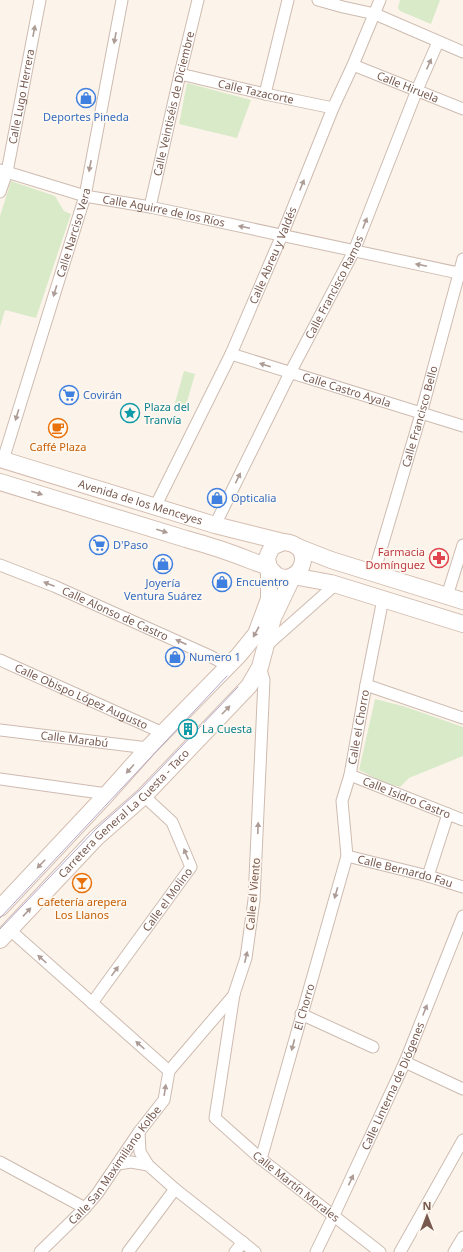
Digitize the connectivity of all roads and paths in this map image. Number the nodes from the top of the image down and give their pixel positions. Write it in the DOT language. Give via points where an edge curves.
graph roads {
  1 [pos="40,0"];
  2 [pos="122,0"];
  3 [pos="198,0"];
  4 [pos="288,0"];
  5 [pos="318,0"];
  6 [pos="380,0"];
  7 [pos="375,14"];
  8 [pos="438,42"];
  9 [pos="463,52"];
  10 [pos="353,65"];
  11 [pos="180,74"];
  12 [pos="417,90"];
  13 [pos="265,94"];
  14 [pos="333,108"];
  15 [pos="463,109"];
  16 [pos="3,171"];
  17 [pos="0,192"];
  18 [pos="85,196"];
  19 [pos="150,207"];
  20 [pos="282,235"];
  21 [pos="354,251"];
  22 [pos="463,259"];
  23 [pos="461,274"];
  24 [pos="231,354"];
  25 [pos="290,373"];
  26 [pos="421,414"];
  27 [pos="463,426"];
  28 [pos="2,459"];
  29 [pos="0,482"];
  30 [pos="155,506"];
  31 [pos="215,525"];
  32 [pos="283,542"];
  33 [pos="463,545"];
  34 [pos="298,548"];
  35 [pos="0,565"];
  36 [pos="269,568"];
  37 [pos="374,573"];
  38 [pos="294,576"];
  39 [pos="336,584"];
  40 [pos="448,596"];
  41 [pos="383,599"];
  42 [pos="463,601"];
  43 [pos="463,624"];
  44 [pos="264,647"];
  45 [pos="0,660"];
  46 [pos="233,661"];
  47 [pos="260,667"];
  48 [pos="366,685"];
  49 [pos="463,718"];
  50 [pos="0,730"];
  51 [pos="163,733"];
  52 [pos="148,748"];
  53 [pos="350,775"];
  54 [pos="0,779"];
  55 [pos="108,794"];
  56 [pos="144,796"];
  57 [pos="448,814"];
  58 [pos="463,820"];
  59 [pos="346,856"];
  60 [pos="428,876"];
  61 [pos="463,887"];
  62 [pos="0,908"];
  63 [pos="463,916"];
  64 [pos="5,935"];
  65 [pos="234,994"];
  66 [pos="92,1003"];
  67 [pos="301,1014"];
  68 [pos="373,1047"];
  69 [pos="405,1062"];
  70 [pos="169,1071"];
  71 [pos="463,1089"];
  72 [pos="216,1118"];
  73 [pos="139,1132"];
  74 [pos="463,1140"];
  75 [pos="261,1159"];
  76 [pos="0,1162"];
  77 [pos="118,1164"];
  78 [pos="148,1165"];
  79 [pos="175,1189"];
  80 [pos="85,1208"];
  81 [pos="334,1215"];
  82 [pos="463,1237"];
  83 [pos="243,1242"];
  84 [pos="40,1252"];
  85 [pos="128,1252"];
  86 [pos="235,1252"];
  87 [pos="255,1252"];
  88 [pos="316,1252"];
  89 [pos="380,1252"];
  90 [pos="400,1252"];
  91 [pos="454,1252"];
  16 -- 1 [label="street, Calle Lugo Herrera, one-way"];
  2 -- 18 [label="street, Calle Narciso Vera, one-way"];
  3 -- 11 [label="street, Calle Veintiséis de Diciembre"];
  4 -- 13 [label="street"];
  5 -- 7 [label="street"];
  6 -- 7 [label="street, Calle Abreu y Valdés"];
  7 -- 8 [label="street"];
  7 -- 10 [label="street, Calle Abreu y Valdés"];
  8 -- 9 [label="street"];
  12 -- 8 [label="street, Calle Francisco Ramos, one-way"];
  10 -- 12 [label="street, Calle Hiruela"];
  10 -- 14 [label="street, Calle Abreu y Valdés"];
  11 -- 13 [label="street, Calle Tazacorte"];
  11 -- 19 [label="street, Calle Veintiséis de Diciembre"];
  12 -- 15 [label="street, Calle Hiruela"];
  21 -- 12 [label="street, Calle Francisco Ramos, one-way"];
  13 -- 14 [label="street, Calle Tazacorte"];
  20 -- 14 [label="street, Calle Abreu y Valdés, one-way"];
  16 -- 17 [label="street, Calle Lugo Herrera"];
  16 -- 18 [label="street, Calle Aguirre de los Ríos"];
  18 -- 19 [label="street, Calle Aguirre de los Ríos"];
  18 -- 28 [label="street, Calle Narciso Vera, one-way"];
  20 -- 19 [label="street, Calle Aguirre de los Ríos, one-way"];
  20 -- 21 [label="street, Calle Aguirre de los Ríos"];
  20 -- 24 [label="street, Calle Abreu y Valdés"];
  23 -- 21 [label="street, Calle Aguirre de los Ríos, one-way"];
  21 -- 25 [label="street, Calle Francisco Ramos"];
  22 -- 23 [label="street, Calle Francisco Bello"];
  23 -- 26 [label="street, Calle Francisco Bello"];
  25 -- 24 [label="street, Calle Castro Ayala, one-way"];
  24 -- 30 [label="street, Calle Abreu y Valdés"];
  25 -- 26 [label="street, Calle Castro Ayala"];
  31 -- 25 [label="street, Calle Francisco Ramos, one-way"];
  26 -- 27 [label="street, Calle Castro Ayala"];
  26 -- 37 [label="street, Calle Francisco Bello"];
  28 -- 30 [label="main road, Avenida de los Menceyes"];
  29 -- 36 [label="main road, Avenida de los Menceyes, one-way" via="231,552"];
  30 -- 31 [label="main road, Avenida de los Menceyes"];
  31 -- 32 [label="main road, Avenida de los Menceyes"];
  32 -- 34 [label="main road" via="291,543"];
  32 -- 36 [label="main road" via="272,548 269,553"];
  33 -- 40 [label="street"];
  34 -- 37 [label="main road"];
  34 -- 38 [label="main road" via="304,562"];
  46 -- 35 [label="street, Calle Alonso de Castro, one-way" via="210,656 54,586"];
  36 -- 38 [label="main road" via="282,578"];
  36 -- 46 [label="main road, Carretera General La Cuesta - Taco, one-way" via="269,599 264,614 256,634"];
  37 -- 40 [label="main road"];
  38 -- 39 [label="main road"];
  38 -- 44 [label="main road, Carretera General La Cuesta - Taco" via="273,618"];
  39 -- 41 [label="main road"];
  39 -- 44 [label="street"];
  40 -- 42 [label="main road"];
  41 -- 43 [label="main road"];
  41 -- 48 [label="street, Calle el Chorro"];
  44 -- 47 [label="main road, Carretera General La Cuesta - Taco"];
  45 -- 51 [label="street, Calle Obispo López Augusto"];
  46 -- 47 [label="main road" via="246,656 255,660"];
  46 -- 51 [label="main road, Carretera General La Cuesta - Taco"];
  56 -- 47 [label="main road, Carretera General La Cuesta - Taco, one-way" via="249,686"];
  65 -- 47 [label="street, Calle el Viento, one-way" via="246,958 254,900 264,680"];
  48 -- 49 [label="street"];
  48 -- 53 [label="street, Calle el Chorro"];
  50 -- 52 [label="street, Calle Marabú"];
  51 -- 52 [label="main road, Carretera General La Cuesta - Taco"];
  52 -- 55 [label="main road, Carretera General La Cuesta - Taco, one-way"];
  53 -- 57 [label="street, Calle Isidro Castro"];
  53 -- 59 [label="street, Calle el Chorro" via="342,801"];
  54 -- 55 [label="street"];
  55 -- 62 [label="main road, Carretera General La Cuesta - Taco, one-way"];
  64 -- 56 [label="main road, Carretera General La Cuesta - Taco, one-way" via="96,838"];
  66 -- 56 [label="street, Calle el Molino, one-way" via="191,867 172,822"];
  57 -- 58 [label="street, Calle Isidro Castro"];
  57 -- 60 [label="street"];
  59 -- 60 [label="street, Calle Bernardo Fau"];
  59 -- 67 [label="street, El Chorro, one-way"];
  60 -- 61 [label="street, Calle Bernardo Fau"];
  69 -- 63 [label="street, Calle Linterna de Diógenes, one-way"];
  66 -- 64 [label="street, one-way"];
  65 -- 70 [label="street"];
  65 -- 72 [label="street, Calle el Viento"];
  70 -- 66 [label="street, one-way"];
  67 -- 68 [label="street"];
  67 -- 75 [label="street, El Chorro, one-way"];
  69 -- 71 [label="street"];
  81 -- 69 [label="street, Calle Linterna de Diógenes, one-way"];
  73 -- 70 [label="street, Calle San Maximiliano Kolbe, one-way" via="164,1100"];
  72 -- 75 [label="street, Calle Martín Morales"];
  73 -- 77 [label="street, Calle San Maximiliano Kolbe"];
  73 -- 78 [label="street" via="140,1152"];
  74 -- 90 [label="street"];
  75 -- 81 [label="street, Calle Martín Morales"];
  76 -- 80 [label="street"];
  77 -- 78 [label="street" via="131,1162"];
  77 -- 80 [label="street, Calle San Maximiliano Kolbe"];
  78 -- 79 [label="street"];
  79 -- 83 [label="street"];
  79 -- 85 [label="street"];
  80 -- 84 [label="street, Calle San Maximiliano Kolbe"];
  81 -- 88 [label="street, Calle Linterna de Diógenes"];
  81 -- 89 [label="street, Calle Martín Morales"];
  82 -- 91 [label="street"];
  83 -- 86 [label="street"];
  83 -- 87 [label="street"];
}
